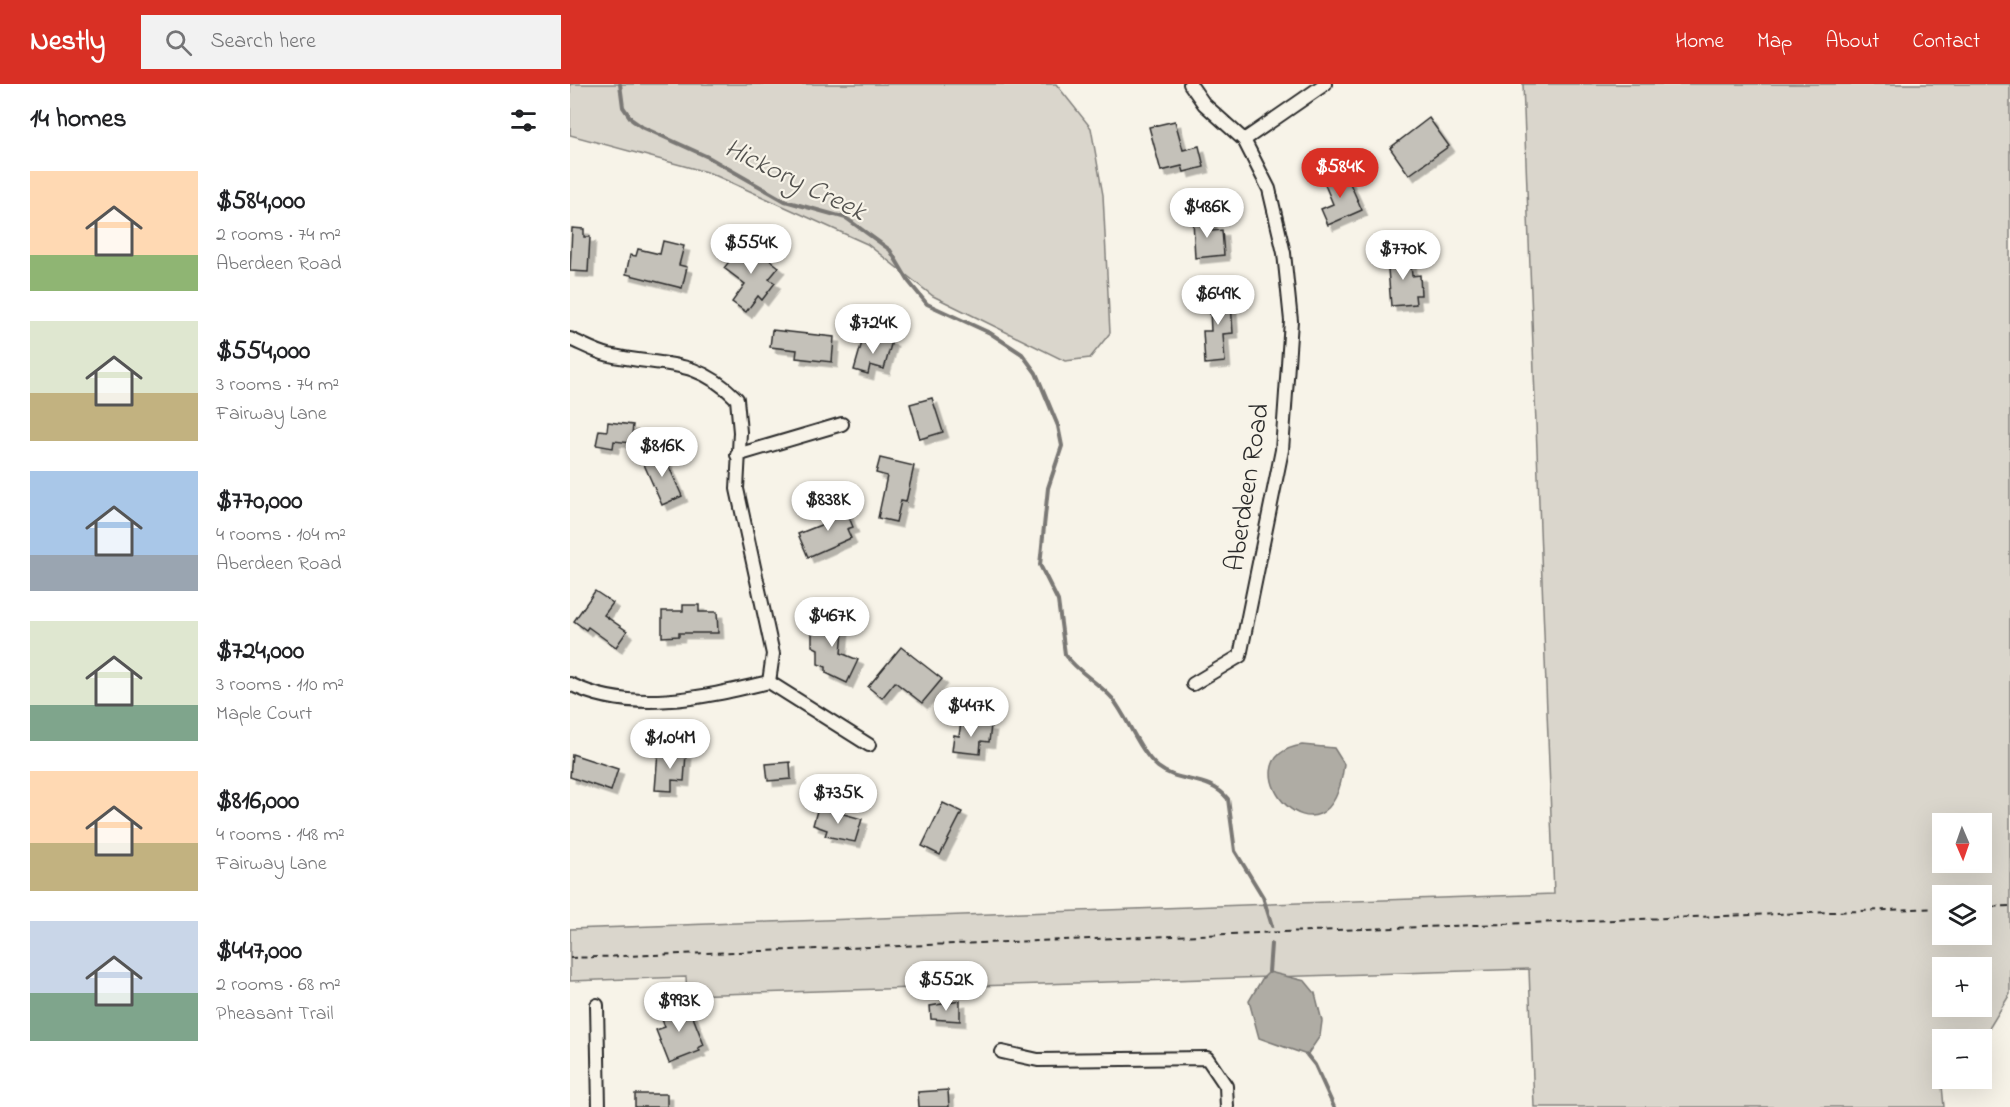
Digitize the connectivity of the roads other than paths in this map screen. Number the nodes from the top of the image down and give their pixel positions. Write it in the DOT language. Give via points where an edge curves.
graph roads {
  1 [pos="1190,84"];
  2 [pos="1325,84"];
  3 [pos="1244,140"];
  4 [pos="570,339"];
  5 [pos="842,423"];
  6 [pos="737,455"];
  7 [pos="769,682"];
  8 [pos="570,684"];
  9 [pos="1193,684"];
  10 [pos="869,745"];
  11 [pos="597,1005"];
  12 [pos="1002,1052"];
  13 [pos="599,1107"];
  14 [pos="1227,1107"];
  1 -- 3 [label="street, Aberdeen Road" via="1204,104"];
  2 -- 3 [label="street"];
  3 -- 9 [label="street, Aberdeen Road" via="1269,189 1284,253 1291,321 1282,450 1240,656"];
  4 -- 6 [label="street" via="608,355 692,368 719,380 737,399"];
  5 -- 6 [label="street"];
  6 -- 7 [label="street" via="737,489 773,654"];
  7 -- 8 [label="street" via="696,699 640,700 590,694"];
  7 -- 10 [label="street"];
  11 -- 13 [label="street"];
  12 -- 14 [label="street" via="1038,1060 1207,1058 1226,1086"];
}
